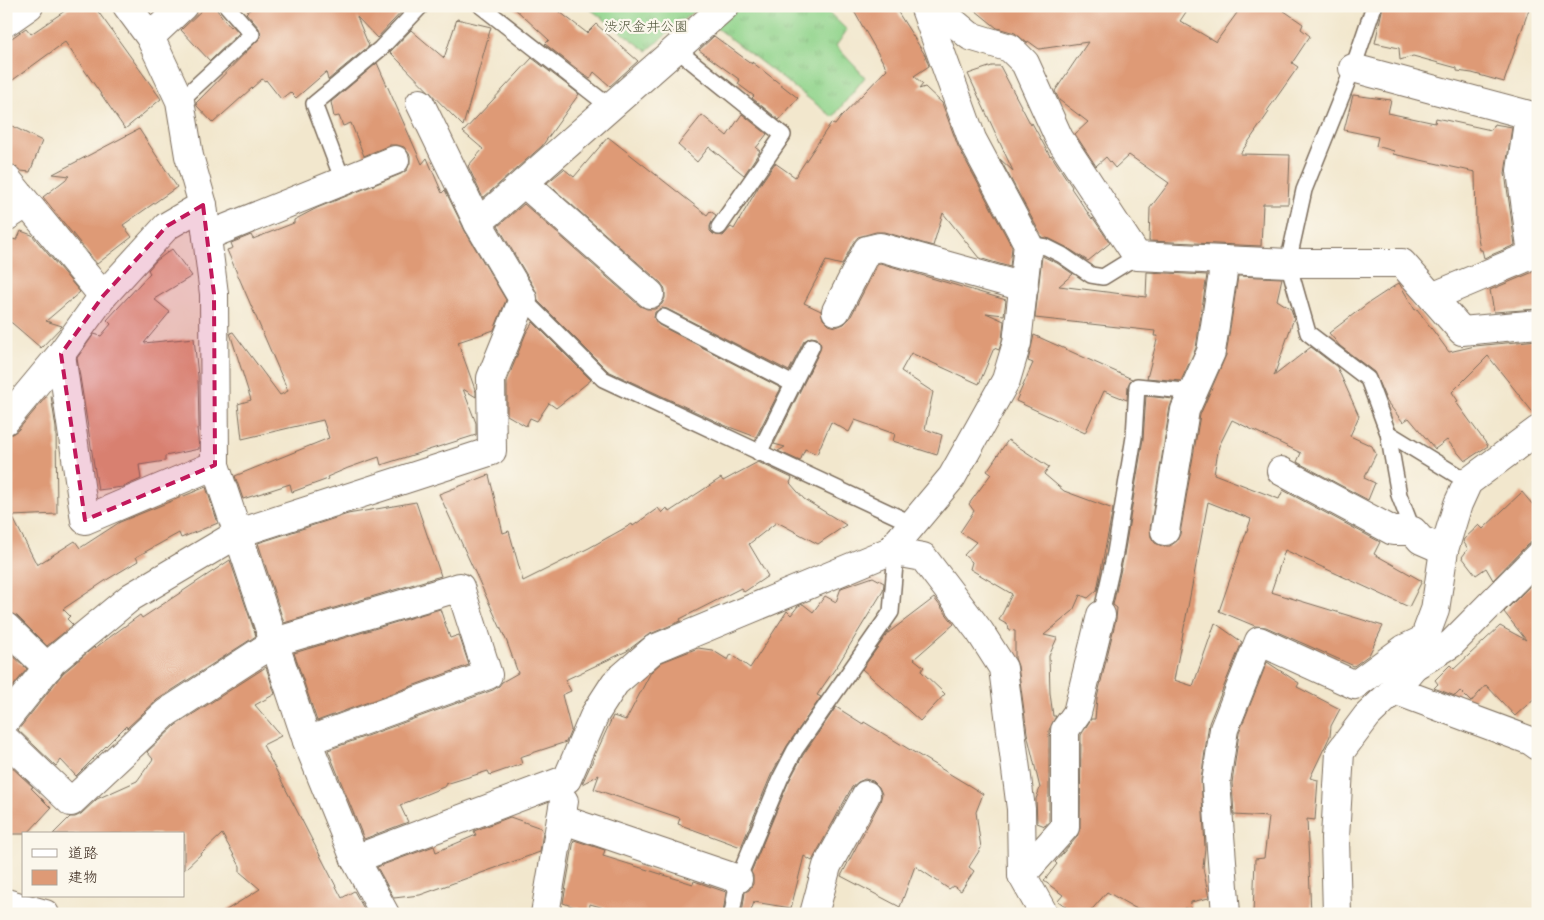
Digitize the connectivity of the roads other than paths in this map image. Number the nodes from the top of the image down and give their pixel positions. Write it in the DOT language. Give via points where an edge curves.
graph roads {
  1 [pos="29,6"];
  2 [pos="127,6"];
  3 [pos="183,6"];
  4 [pos="227,6"];
  5 [pos="421,6"];
  6 [pos="481,6"];
  7 [pos="725,6"];
  8 [pos="924,6"];
  9 [pos="934,6"];
  10 [pos="1374,6"];
  11 [pos="6,22"];
  12 [pos="150,37"];
  13 [pos="676,49"];
  14 [pos="1353,68"];
  15 [pos="180,101"];
  16 [pos="420,103"];
  17 [pos="610,107"];
  18 [pos="394,160"];
  19 [pos="6,178"];
  20 [pos="343,181"];
  21 [pos="524,182"];
  22 [pos="203,205"];
  23 [pos="16,210"];
  24 [pos="478,223"];
  25 [pos="720,227"];
  26 [pos="207,236"];
  27 [pos="1028,244"];
  28 [pos="1138,256"];
  29 [pos="1224,260"];
  30 [pos="1288,263"];
  31 [pos="1024,287"];
  32 [pos="102,296"];
  33 [pos="1432,298"];
  34 [pos="523,299"];
  35 [pos="656,305"];
  36 [pos="836,311"];
  37 [pos="1538,324"];
  38 [pos="812,346"];
  39 [pos="61,354"];
  40 [pos="793,384"];
  41 [pos="1193,392"];
  42 [pos="6,420"];
  43 [pos="1538,430"];
  44 [pos="1388,433"];
  45 [pos="759,453"];
  46 [pos="215,465"];
  47 [pos="1281,471"];
  48 [pos="1468,482"];
  49 [pos="912,524"];
  50 [pos="1165,531"];
  51 [pos="1413,531"];
  52 [pos="239,533"];
  53 [pos="1444,550"];
  54 [pos="893,551"];
  55 [pos="1538,556"];
  56 [pos="1101,615"];
  57 [pos="6,627"];
  58 [pos="1424,639"];
  59 [pos="275,642"];
  60 [pos="1414,666"];
  61 [pos="48,668"];
  62 [pos="1394,690"];
  63 [pos="6,720"];
  64 [pos="6,740"];
  65 [pos="307,741"];
  66 [pos="1535,741"];
  67 [pos="567,779"];
  68 [pos="866,794"];
  69 [pos="561,819"];
  70 [pos="355,859"];
  71 [pos="1022,875"];
  72 [pos="738,879"];
  73 [pos="6,902"];
  74 [pos="45,914"];
  75 [pos="385,914"];
  76 [pos="545,914"];
  77 [pos="732,914"];
  78 [pos="814,914"];
  79 [pos="1044,914"];
  80 [pos="1226,914"];
  81 [pos="1337,914"];
  1 -- 11 [label="street"];
  2 -- 12 [label="street"];
  3 -- 12 [label="street"];
  4 -- 15 [label="lane" via="252,34"];
  5 -- 20 [label="lane" via="380,49 314,104"];
  6 -- 17 [label="lane"];
  7 -- 13 [label="street"];
  8 -- 27 [label="street" via="972,139"];
  9 -- 28 [label="street" via="970,36 1010,48 1025,63 1059,138"];
  10 -- 14 [label="lane"];
  12 -- 15 [label="street"];
  13 -- 17 [label="street"];
  13 -- 25 [label="lane" via="783,135"];
  14 -- 30 [label="lane" via="1304,190"];
  14 -- 33 [label="street" via="1529,115 1521,171 1532,255"];
  15 -- 22 [label="street" via="189,156"];
  16 -- 24 [label="street"];
  17 -- 21 [label="street"];
  18 -- 20 [label="street"];
  19 -- 23 [label="street"];
  20 -- 26 [label="street"];
  21 -- 24 [label="street"];
  21 -- 35 [label="street"];
  22 -- 26 [label="street"];
  22 -- 32 [label="street" via="167,226"];
  23 -- 32 [label="street"];
  24 -- 34 [label="street"];
  26 -- 46 [label="street" via="214,294"];
  27 -- 28 [label="lane" via="1046,247 1091,275 1104,277"];
  27 -- 31 [label="street"];
  28 -- 29 [label="street"];
  29 -- 30 [label="street"];
  29 -- 41 [label="street" via="1211,352"];
  30 -- 33 [label="street" via="1402,263"];
  30 -- 44 [label="lane" via="1308,333 1368,379"];
  31 -- 36 [label="street" via="880,246 867,250"];
  31 -- 49 [label="street" via="1017,343 1006,380 952,478"];
  32 -- 39 [label="street"];
  33 -- 37 [label="street" via="1462,331"];
  34 -- 45 [label="lane" via="603,379"];
  34 -- 52 [label="street" via="491,378 492,451"];
  35 -- 40 [label="lane"];
  38 -- 40 [label="lane"];
  39 -- 42 [label="street"];
  39 -- 46 [label="street" via="86,520"];
  40 -- 45 [label="lane"];
  41 -- 50 [label="street" via="1185,410"];
  41 -- 56 [label="lane" via="1137,386 1134,437"];
  43 -- 48 [label="street"];
  44 -- 48 [label="lane"];
  44 -- 51 [label="lane" via="1399,495"];
  45 -- 49 [label="lane"];
  46 -- 52 [label="street"];
  47 -- 51 [label="street" via="1393,531"];
  48 -- 53 [label="street"];
  49 -- 54 [label="street"];
  51 -- 53 [label="street" via="1422,540"];
  52 -- 59 [label="street"];
  52 -- 61 [label="street" via="131,597"];
  53 -- 58 [label="street" via="1435,610"];
  54 -- 67 [label="street" via="654,649 615,683 595,714"];
  54 -- 71 [label="street" via="923,557 1003,668 1021,810"];
  54 -- 72 [label="lane" via="891,612 795,750"];
  55 -- 60 [label="street" via="1451,644"];
  56 -- 71 [label="street" via="1076,713 1065,730 1065,827"];
  57 -- 61 [label="street"];
  58 -- 60 [label="street"];
  58 -- 80 [label="street" via="1404,649 1355,684 1259,641 1224,729 1216,782"];
  59 -- 64 [label="street" via="166,713 71,802"];
  59 -- 65 [label="street"];
  59 -- 65 [label="street" via="460,587 488,675"];
  60 -- 62 [label="street"];
  61 -- 63 [label="street"];
  62 -- 66 [label="street"];
  62 -- 81 [label="street" via="1368,716 1340,752 1335,838"];
  65 -- 70 [label="street"];
  67 -- 69 [label="street"];
  67 -- 70 [label="street"];
  68 -- 78 [label="street" via="827,866"];
  69 -- 72 [label="street"];
  69 -- 76 [label="street"];
  70 -- 75 [label="street"];
  71 -- 79 [label="street"];
  72 -- 77 [label="lane"];
  73 -- 74 [label="street"];
}
